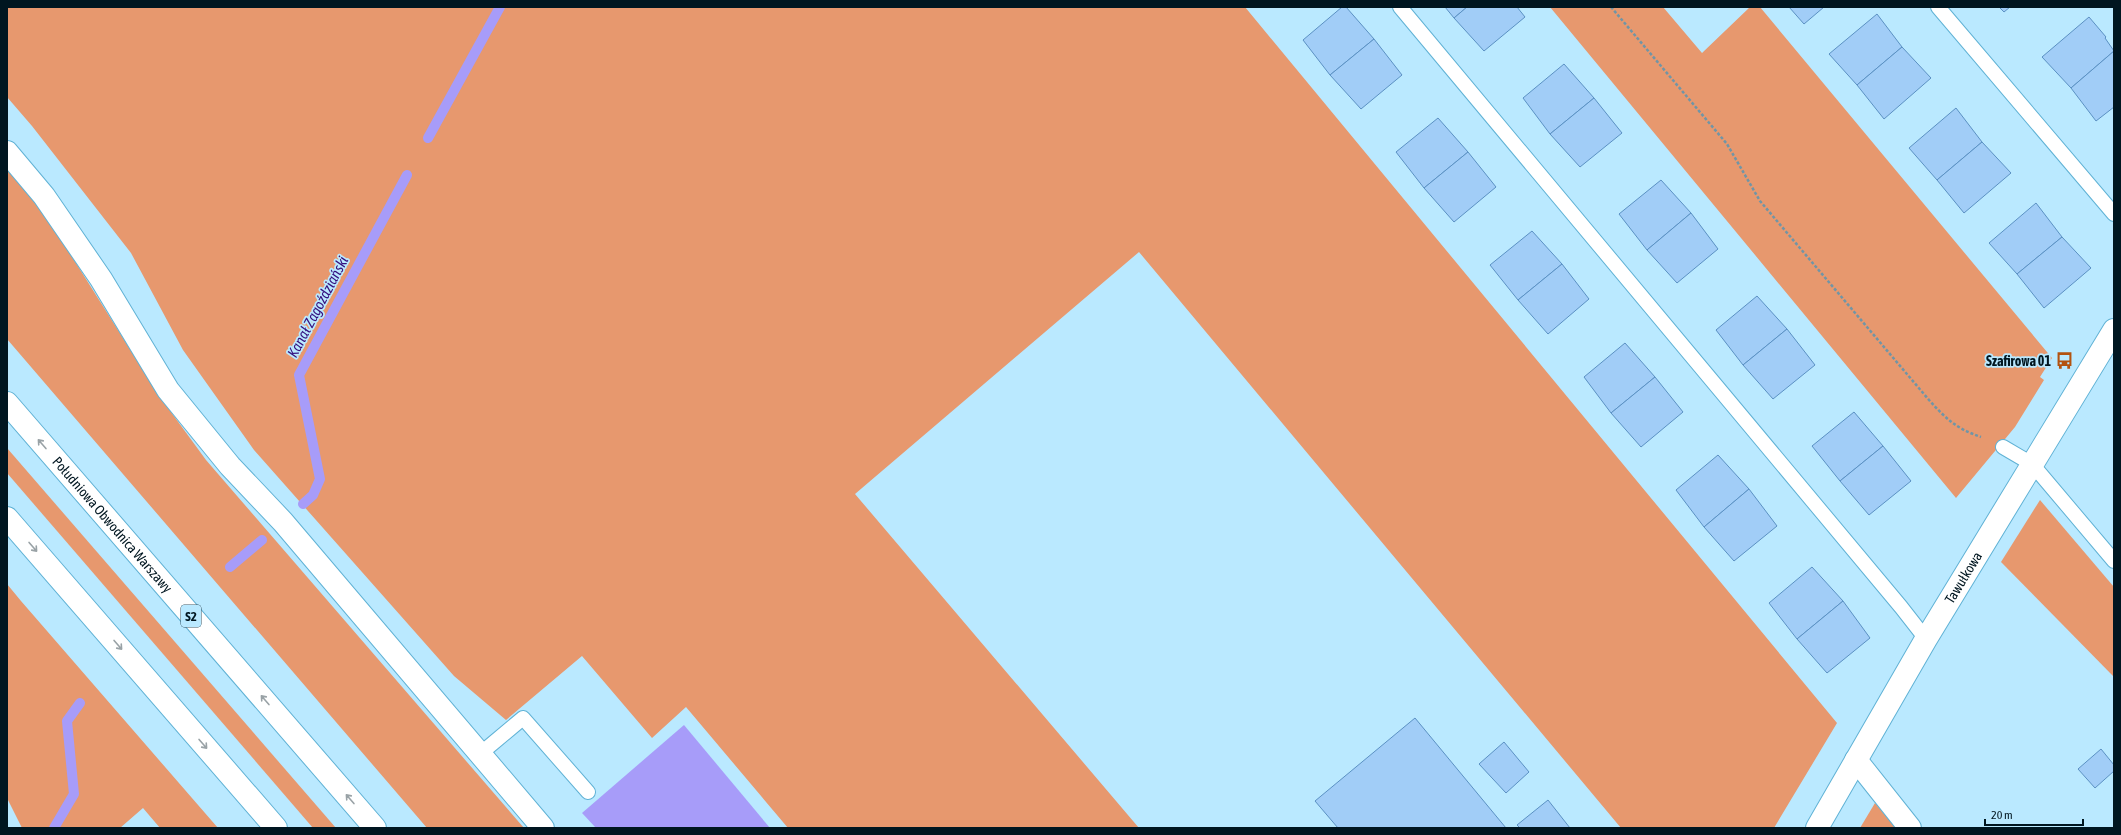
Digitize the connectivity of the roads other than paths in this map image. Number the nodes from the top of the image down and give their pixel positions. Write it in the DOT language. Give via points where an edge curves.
graph roads {
  1 [pos="1400,7"];
  2 [pos="1938,7"];
  3 [pos="7,152"];
  4 [pos="2114,214"];
  5 [pos="2114,330"];
  6 [pos="7,403"];
  7 [pos="2003,447"];
  8 [pos="2032,464"];
  9 [pos="7,518"];
  10 [pos="2114,561"];
  11 [pos="1926,640"];
  12 [pos="480,754"];
  13 [pos="1856,760"];
  14 [pos="588,792"];
  15 [pos="276,828"];
  16 [pos="375,828"];
  17 [pos="543,828"];
  18 [pos="1817,828"];
  19 [pos="1910,828"];
  1 -- 11 [label="lane"];
  2 -- 4 [label="lane"];
  3 -- 12 [label="main road" via="44,196 101,278 168,390 230,466 283,522"];
  5 -- 8 [label="main road, Tawułkowa"];
  16 -- 6 [label="main road, Południowa Obwodnica Warszawy / S2, one-way"];
  7 -- 8 [label="lane"];
  8 -- 10 [label="lane"];
  8 -- 11 [label="main road, Tawułkowa"];
  9 -- 15 [label="main road, one-way"];
  11 -- 13 [label="main road, Tawułkowa"];
  12 -- 14 [label="lane" via="523,718"];
  12 -- 17 [label="main road"];
  13 -- 18 [label="main road, Tawułkowa"];
  13 -- 19 [label="main road"];
}
